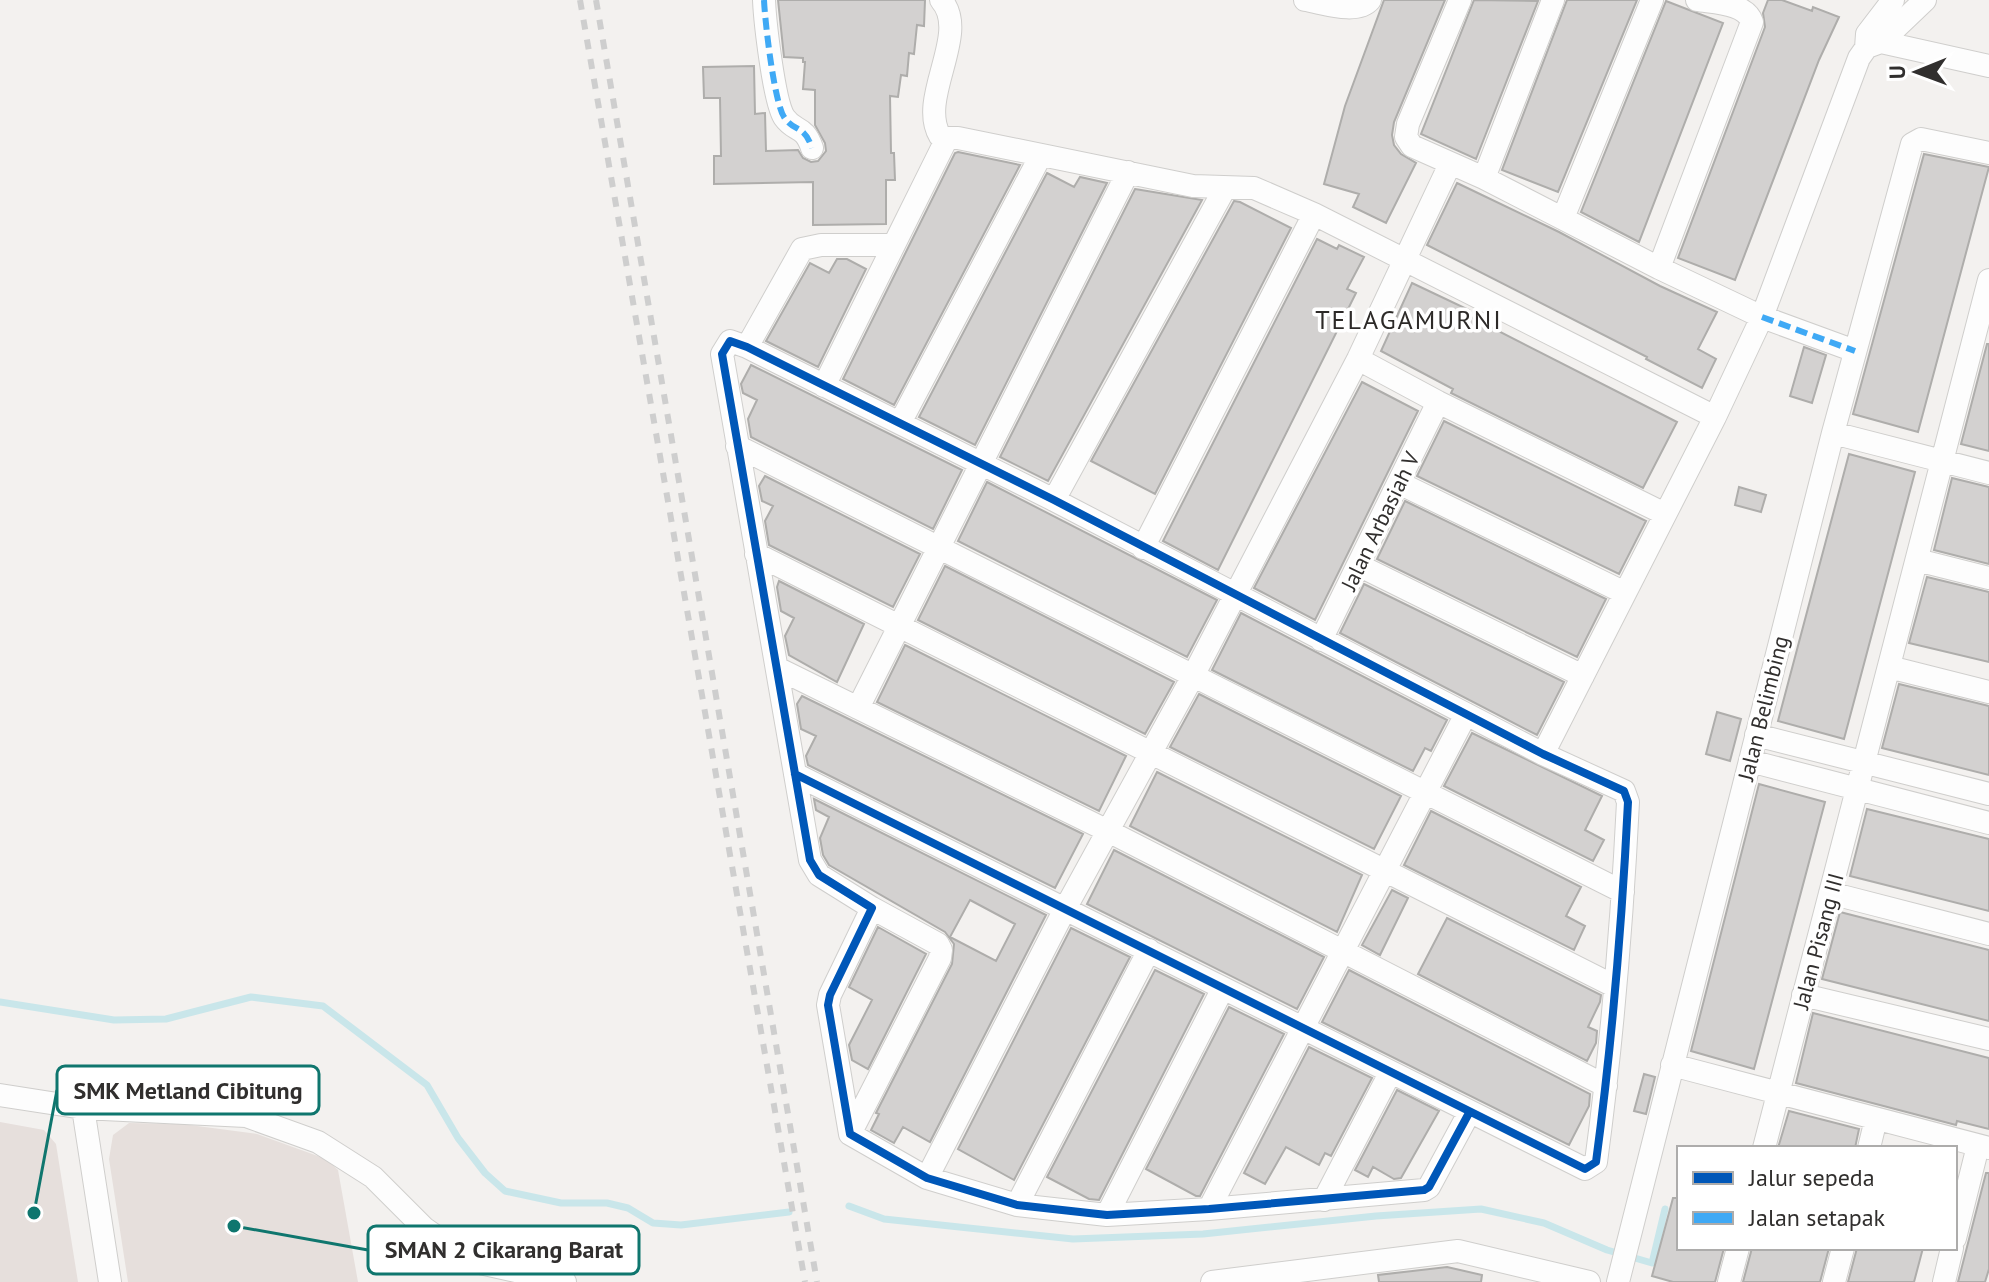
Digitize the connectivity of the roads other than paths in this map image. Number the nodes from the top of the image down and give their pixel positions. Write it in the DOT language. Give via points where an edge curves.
graph roads {
  1 [pos="764,0"];
  2 [pos="941,0"];
  3 [pos="1305,0"];
  4 [pos="1370,0"];
  5 [pos="1460,0"];
  6 [pos="1553,0"];
  7 [pos="1652,0"];
  8 [pos="1697,0"];
  9 [pos="1893,0"];
  10 [pos="1925,0"];
  11 [pos="1871,42"];
  12 [pos="1989,66"];
  13 [pos="947,138"];
  14 [pos="812,148"];
  15 [pos="1989,153"];
  16 [pos="1041,155"];
  17 [pos="1450,164"];
  18 [pos="1128,172"];
  19 [pos="1484,178"];
  20 [pos="1225,188"];
  21 [pos="1314,214"];
  22 [pos="1563,218"];
  23 [pos="894,245"];
  24 [pos="1407,260"];
  25 [pos="1659,268"];
  26 [pos="1989,280"];
  27 [pos="1762,317"];
  28 [pos="747,347"];
  29 [pos="1855,351"];
  30 [pos="1358,359"];
  31 [pos="824,386"];
  32 [pos="1438,402"];
  33 [pos="1715,417"];
  34 [pos="900,423"];
  35 [pos="1833,433"];
  36 [pos="737,446"];
  37 [pos="1942,461"];
  38 [pos="980,464"];
  39 [pos="1989,473"];
  40 [pos="1399,483"];
  41 [pos="1054,500"];
  42 [pos="1665,514"];
  43 [pos="939,547"];
  44 [pos="1143,548"];
  45 [pos="756,554"];
  46 [pos="1917,560"];
  47 [pos="1358,565"];
  48 [pos="1989,578"];
  49 [pos="1625,593"];
  50 [pos="1233,594"];
  51 [pos="900,625"];
  52 [pos="1321,640"];
  53 [pos="1889,667"];
  54 [pos="777,668"];
  55 [pos="1193,676"];
  56 [pos="1583,676"];
  57 [pos="1989,692"];
  58 [pos="858,708"];
  59 [pos="1466,714"];
  60 [pos="1756,735"];
  61 [pos="1151,752"];
  62 [pos="1543,754"];
  63 [pos="1750,761"];
  64 [pos="1864,762"];
  65 [pos="795,774"];
  66 [pos="1857,789"];
  67 [pos="1425,792"];
  68 [pos="1989,794"];
  69 [pos="1989,823"];
  70 [pos="1108,831"];
  71 [pos="1384,869"];
  72 [pos="1623,892"];
  73 [pos="1830,893"];
  74 [pos="872,908"];
  75 [pos="1065,909"];
  76 [pos="1989,934"];
  77 [pos="1149,950"];
  78 [pos="1341,952"];
  79 [pos="1614,986"];
  80 [pos="1223,988"];
  81 [pos="1803,995"];
  82 [pos="1301,1028"];
  83 [pos="1989,1039"];
  84 [pos="1672,1065"];
  85 [pos="1390,1073"];
  86 [pos="1606,1086"];
  87 [pos="1778,1093"];
  88 [pos="0,1095"];
  89 [pos="83,1108"];
  90 [pos="1469,1113"];
  91 [pos="1876,1119"];
  92 [pos="850,1134"];
  93 [pos="1765,1146"];
  94 [pos="1869,1146"];
  95 [pos="1984,1147"];
  96 [pos="927,1178"];
  97 [pos="1324,1200"];
  98 [pos="1017,1205"];
  99 [pos="1209,1209"];
  100 [pos="1107,1215"];
  101 [pos="1957,1232"];
  102 [pos="1737,1250"];
  103 [pos="1842,1250"];
  104 [pos="1952,1250"];
  105 [pos="110,1282"];
  106 [pos="565,1282"];
  107 [pos="1212,1282"];
  108 [pos="1589,1282"];
  109 [pos="1618,1282"];
  110 [pos="1729,1282"];
  111 [pos="1834,1282"];
  112 [pos="1944,1282"];
  1 -- 14 [label="street" via="784,118 807,133"];
  2 -- 13 [label="street" via="948,7 950,31 934,106 937,133"];
  3 -- 4 [label="street" via="1354,8"];
  5 -- 17 [label="street" via="1406,137 1412,146"];
  6 -- 19 [label="street"];
  7 -- 22 [label="street"];
  8 -- 25 [label="street" via="1741,9 1752,22"];
  9 -- 11 [label="street"];
  10 -- 11 [label="street"];
  11 -- 12 [label="street"];
  11 -- 27 [label="street" via="1859,58"];
  13 -- 16 [label="street"];
  13 -- 23 [label="street"];
  15 -- 29 [label="street, Jalan Belimbing" via="1918,139 1912,144"];
  16 -- 18 [label="street"];
  16 -- 34 [label="street"];
  17 -- 19 [label="street"];
  17 -- 24 [label="street"];
  18 -- 20 [label="street"];
  18 -- 38 [label="street"];
  19 -- 22 [label="street"];
  20 -- 21 [label="street" via="1254,188"];
  20 -- 41 [label="street"];
  21 -- 24 [label="street"];
  21 -- 44 [label="street"];
  22 -- 25 [label="street"];
  23 -- 28 [label="street" via="802,249"];
  23 -- 31 [label="street"];
  24 -- 30 [label="street"];
  24 -- 33 [label="street"];
  25 -- 27 [label="street"];
  26 -- 37 [label="street, Jalan Pisang III"];
  27 -- 29 [label="street"];
  27 -- 33 [label="street"];
  28 -- 31 [label="street"];
  28 -- 36 [label="street" via="730,341 722,354"];
  29 -- 35 [label="street, Jalan Belimbing"];
  30 -- 32 [label="street"];
  30 -- 50 [label="street"];
  31 -- 34 [label="street"];
  32 -- 40 [label="street, Jalan Arbasiah V"];
  32 -- 42 [label="street"];
  33 -- 42 [label="street"];
  34 -- 38 [label="street"];
  35 -- 37 [label="street"];
  35 -- 60 [label="street, Jalan Belimbing"];
  36 -- 43 [label="street"];
  36 -- 45 [label="street"];
  37 -- 39 [label="street"];
  37 -- 46 [label="street, Jalan Pisang III"];
  38 -- 41 [label="street"];
  38 -- 43 [label="street"];
  40 -- 47 [label="street, Jalan Arbasiah V"];
  40 -- 49 [label="street"];
  41 -- 44 [label="street"];
  42 -- 49 [label="street"];
  43 -- 51 [label="street"];
  43 -- 55 [label="street"];
  44 -- 50 [label="street"];
  45 -- 51 [label="street"];
  45 -- 54 [label="street"];
  46 -- 48 [label="street"];
  46 -- 53 [label="street, Jalan Pisang III"];
  47 -- 52 [label="street, Jalan Arbasiah V"];
  47 -- 56 [label="street"];
  49 -- 56 [label="street"];
  50 -- 52 [label="street"];
  50 -- 55 [label="street"];
  51 -- 58 [label="street"];
  51 -- 61 [label="street"];
  52 -- 59 [label="street"];
  53 -- 57 [label="street"];
  53 -- 64 [label="street, Jalan Pisang III"];
  54 -- 58 [label="street"];
  54 -- 65 [label="street"];
  55 -- 61 [label="street"];
  55 -- 67 [label="street"];
  56 -- 62 [label="street"];
  58 -- 70 [label="street"];
  59 -- 62 [label="street"];
  59 -- 67 [label="street"];
  60 -- 63 [label="street, Jalan Belimbing"];
  60 -- 64 [label="street"];
  61 -- 70 [label="street"];
  61 -- 71 [label="street"];
  62 -- 72 [label="street" via="1628,796"];
  63 -- 66 [label="street"];
  63 -- 84 [label="street, Jalan Belimbing"];
  64 -- 66 [label="street, Jalan Pisang III"];
  64 -- 68 [label="street"];
  65 -- 74 [label="street" via="813,869"];
  65 -- 75 [label="street"];
  66 -- 69 [label="street"];
  66 -- 73 [label="street, Jalan Pisang III"];
  67 -- 71 [label="street"];
  67 -- 72 [label="street"];
  70 -- 75 [label="street"];
  70 -- 78 [label="street"];
  71 -- 78 [label="street"];
  71 -- 79 [label="street"];
  72 -- 79 [label="street"];
  73 -- 76 [label="street"];
  73 -- 81 [label="street, Jalan Pisang III"];
  74 -- 92 [label="street" via="828,1005"];
  74 -- 92 [label="street" via="941,950"];
  75 -- 77 [label="street"];
  75 -- 96 [label="street"];
  77 -- 80 [label="street"];
  77 -- 98 [label="street"];
  78 -- 82 [label="street"];
  78 -- 86 [label="street"];
  79 -- 86 [label="street"];
  80 -- 82 [label="street"];
  80 -- 100 [label="street"];
  81 -- 83 [label="street"];
  81 -- 87 [label="street, Jalan Pisang III"];
  82 -- 85 [label="street"];
  82 -- 99 [label="street"];
  84 -- 87 [label="street"];
  84 -- 109 [label="street, Jalan Belimbing"];
  85 -- 90 [label="street"];
  85 -- 97 [label="street"];
  86 -- 90 [label="street" via="1596,1162 1589,1168"];
  87 -- 91 [label="street"];
  87 -- 93 [label="street, Jalan Pisang III"];
  88 -- 89 [label="street"];
  89 -- 105 [label="street"];
  89 -- 106 [label="street" via="246,1116 318,1142 373,1177 424,1228 471,1261"];
  90 -- 97 [label="street" via="1426,1189"];
  91 -- 94 [label="street"];
  91 -- 95 [label="street"];
  92 -- 96 [label="street"];
  95 -- 101 [label="street"];
  96 -- 98 [label="street"];
  97 -- 99 [label="street"];
  98 -- 100 [label="street"];
  99 -- 100 [label="street"];
  102 -- 110 [label="street"];
  103 -- 111 [label="street"];
  104 -- 112 [label="street"];
  107 -- 108 [label="street" via="1458,1251"];
}
